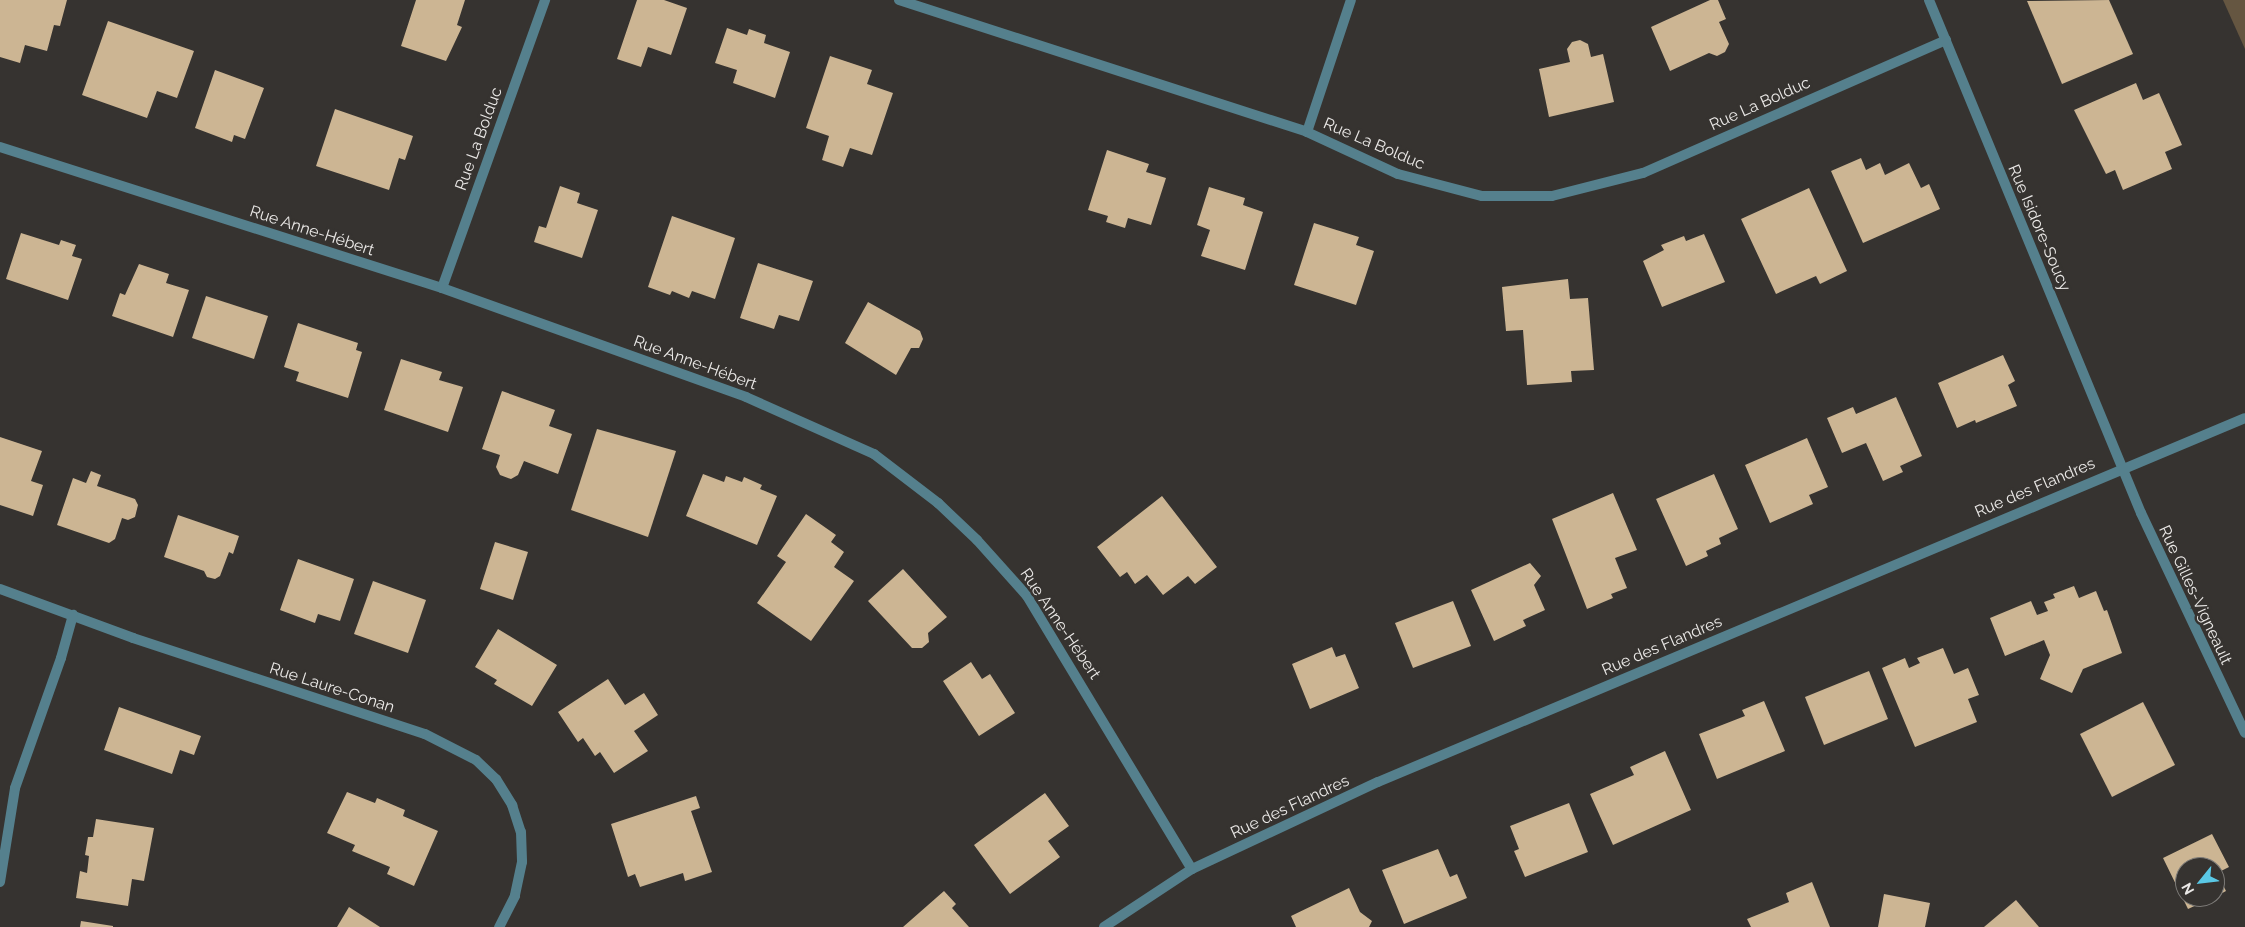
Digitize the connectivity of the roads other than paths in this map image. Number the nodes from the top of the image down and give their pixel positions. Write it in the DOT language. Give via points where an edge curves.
graph roads {
  1 [pos="545,0"];
  2 [pos="899,0"];
  3 [pos="1351,0"];
  4 [pos="1929,0"];
  5 [pos="1946,40"];
  6 [pos="1307,132"];
  7 [pos="0,147"];
  8 [pos="442,288"];
  9 [pos="2245,418"];
  10 [pos="2122,467"];
  11 [pos="0,589"];
  12 [pos="73,615"];
  13 [pos="2245,733"];
  14 [pos="1192,868"];
  15 [pos="0,882"];
  16 [pos="499,927"];
  17 [pos="1104,927"];
  1 -- 8 [label="street, Rue La Bolduc"];
  2 -- 6 [label="street, Rue La Bolduc"];
  3 -- 6 [label="street"];
  4 -- 5 [label="street, Rue Isidore-Soucy"];
  5 -- 6 [label="street, Rue La Bolduc" via="1643,172 1552,196 1482,196 1445,187 1398,174"];
  5 -- 10 [label="street, Rue Isidore-Soucy"];
  7 -- 8 [label="street, Rue Anne-Hébert"];
  8 -- 14 [label="street, Rue Anne-Hébert" via="755,400 874,454 906,477 977,540 1027,596"];
  9 -- 10 [label="street, Rue des Flandres"];
  10 -- 13 [label="street, Rue Gilles-Vigneault"];
  10 -- 14 [label="street, Rue des Flandres" via="1378,782"];
  11 -- 12 [label="street, Rue Laure-Conan"];
  12 -- 15 [label="street" via="15,788"];
  12 -- 16 [label="street, Rue Laure-Conan" via="425,734 476,760 496,779 512,805 521,832 522,862 515,896"];
  14 -- 17 [label="street, Rue des Flandres"];
}
